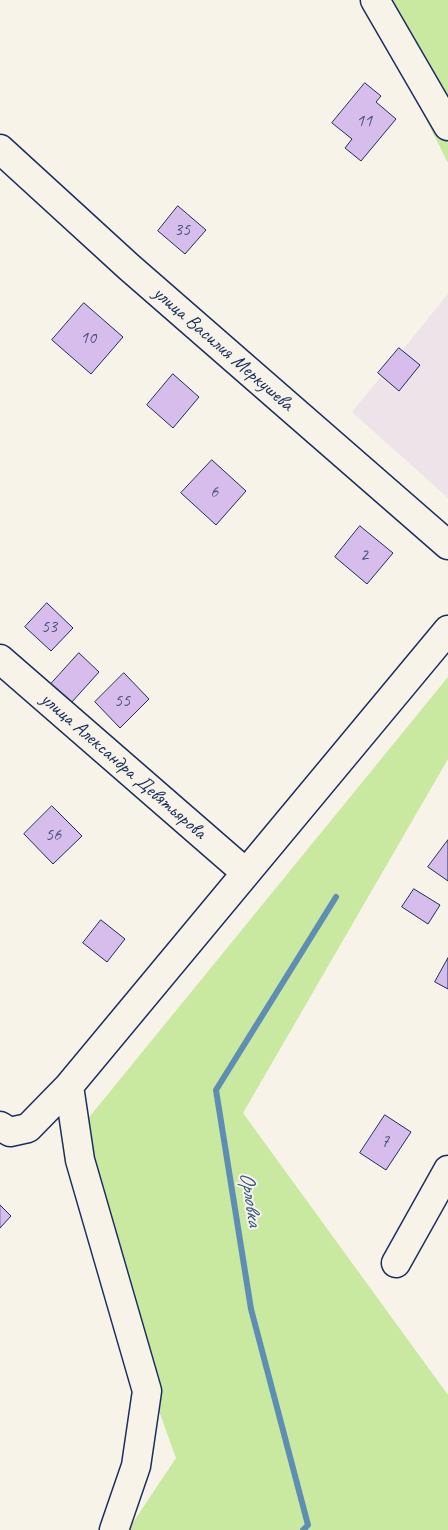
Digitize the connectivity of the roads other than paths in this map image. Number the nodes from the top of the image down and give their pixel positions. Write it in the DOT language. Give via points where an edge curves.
graph roads {
  1 [pos="375,0"];
  2 [pos="448,126"];
  3 [pos="0,149"];
  4 [pos="448,545"];
  5 [pos="448,630"];
  6 [pos="0,659"];
  7 [pos="245,872"];
  8 [pos="69,1086"];
  9 [pos="0,1126"];
  10 [pos="448,1170"];
  11 [pos="396,1263"];
  12 [pos="114,1530"];
  1 -- 2 [label="street"];
  3 -- 4 [label="street, улица Василия Меркушева" via="129,267"];
  5 -- 7 [label="street"];
  6 -- 7 [label="street, улица Александра Девятьярова"];
  7 -- 8 [label="street"];
  8 -- 9 [label="street" via="28,1128 10,1132"];
  8 -- 12 [label="street" via="80,1160 147,1391 136,1466"];
  10 -- 11 [label="street"];
}
